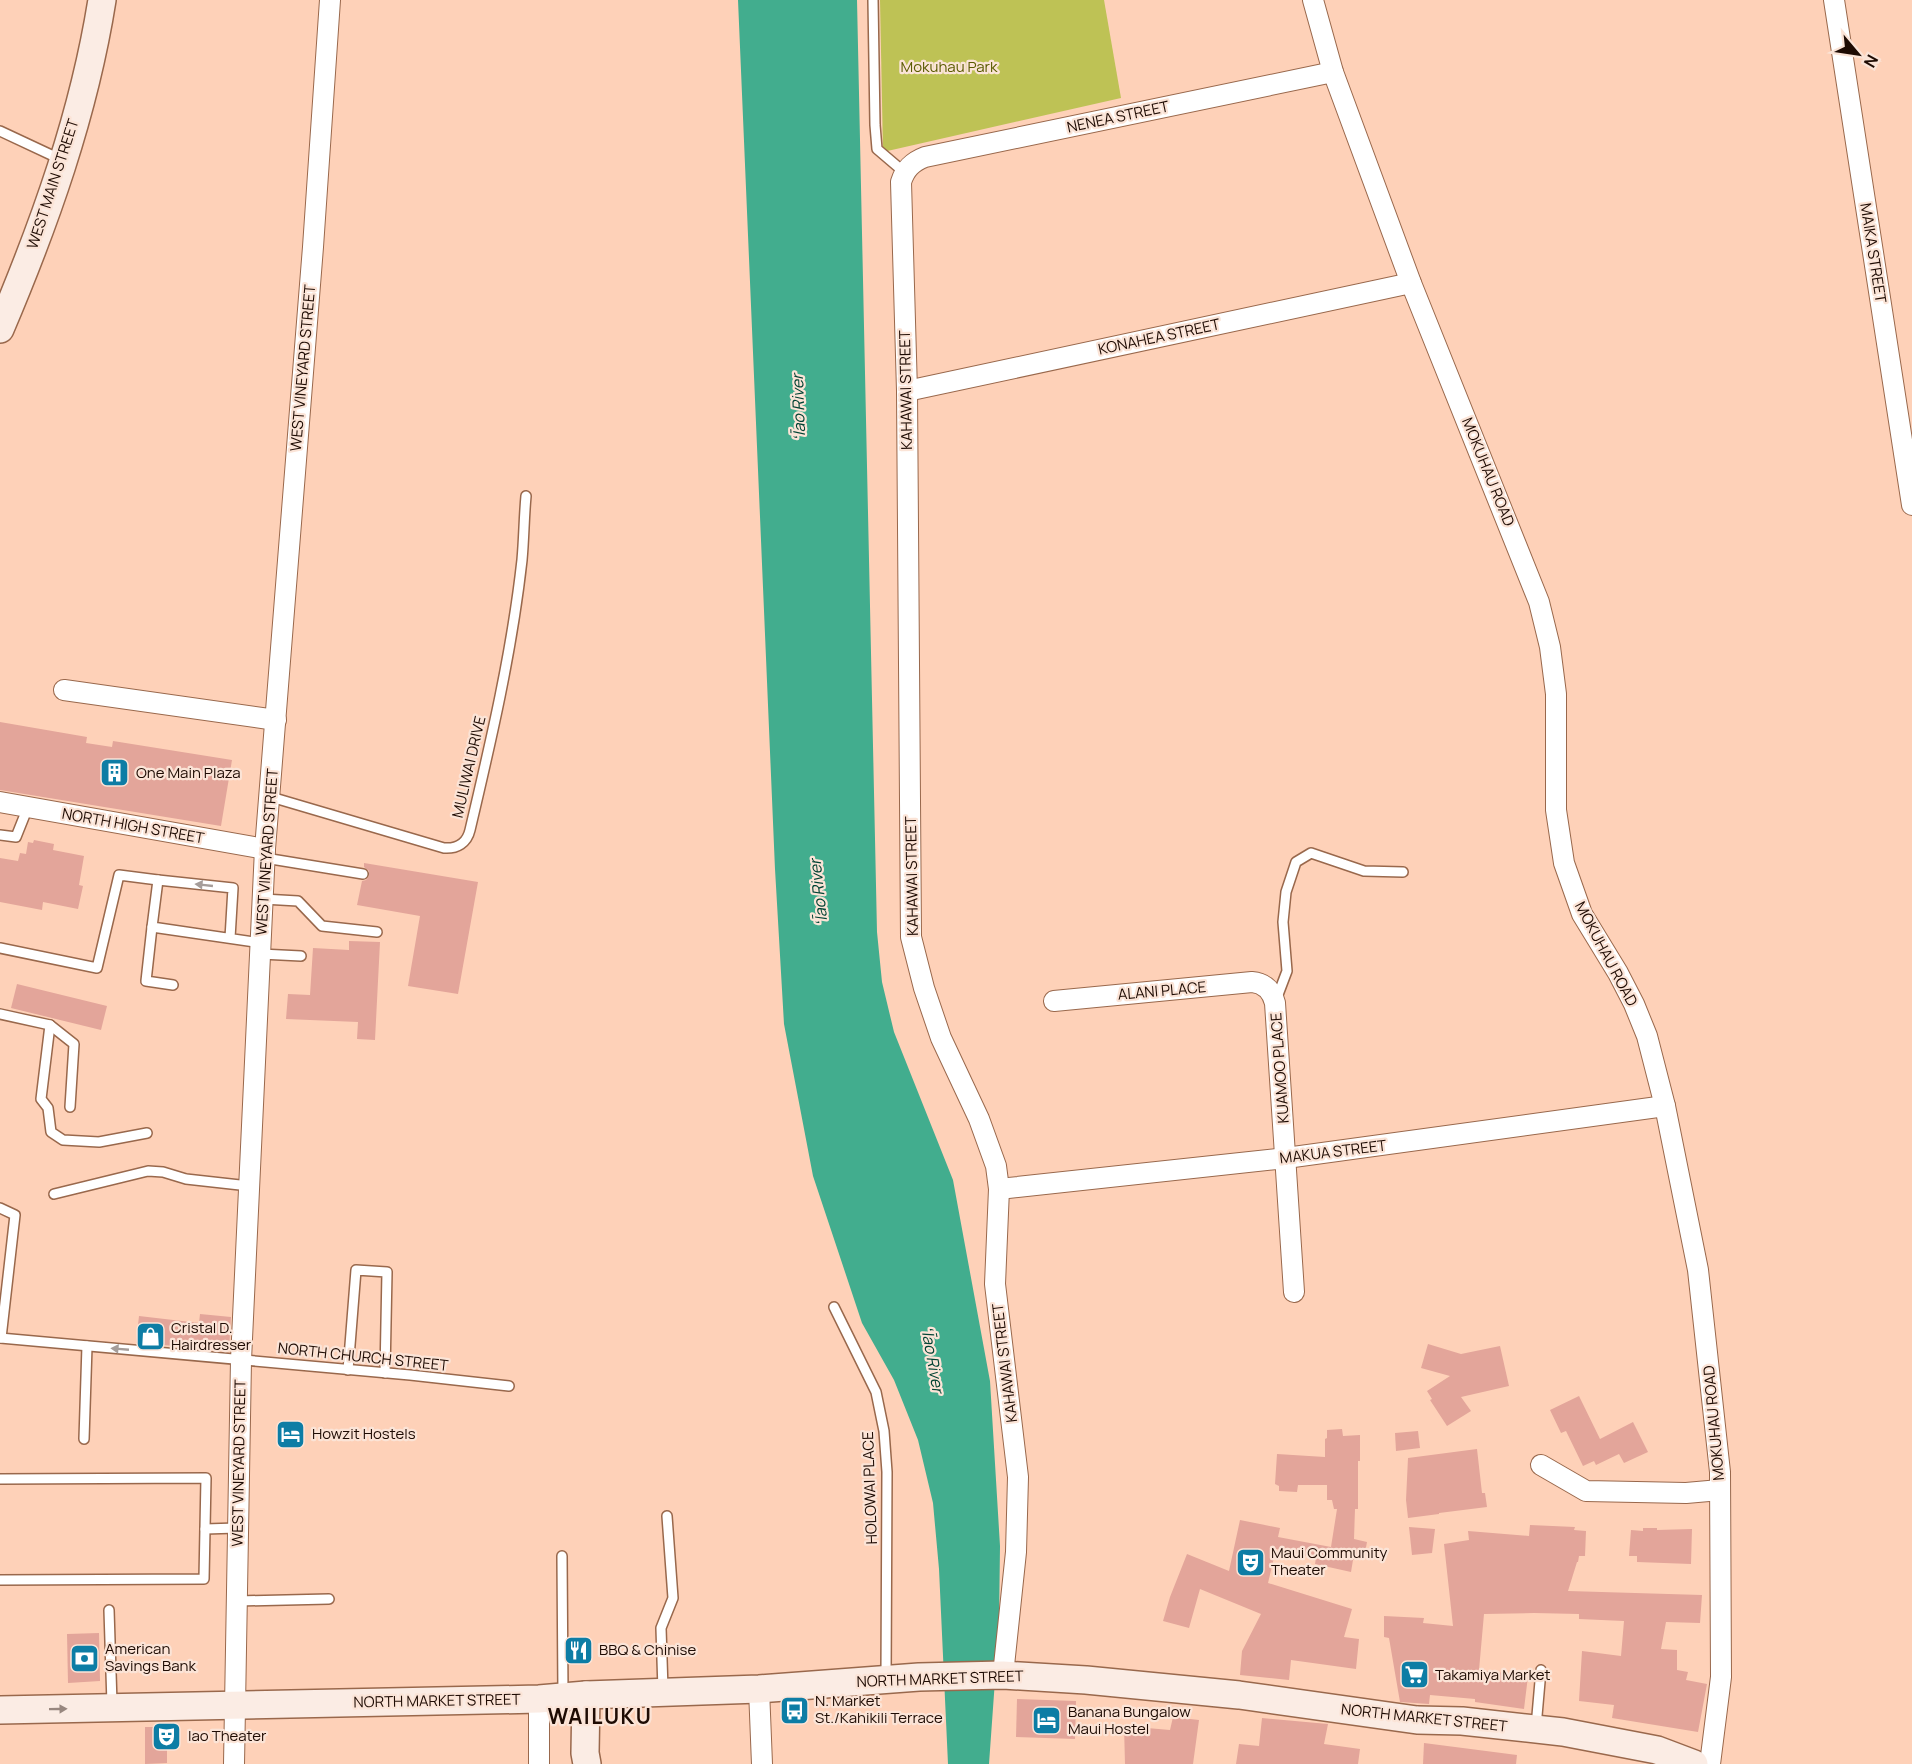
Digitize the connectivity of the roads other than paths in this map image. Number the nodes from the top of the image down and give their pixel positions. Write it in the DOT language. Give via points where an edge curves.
graph roads {
  1 [pos="102,0"];
  2 [pos="330,0"];
  3 [pos="873,0"];
  4 [pos="1313,0"];
  5 [pos="1834,0"];
  6 [pos="1333,72"];
  7 [pos="0,131"];
  8 [pos="64,161"];
  9 [pos="906,170"];
  10 [pos="1411,283"];
  11 [pos="0,329"];
  12 [pos="907,391"];
  13 [pos="526,496"];
  14 [pos="1912,505"];
  15 [pos="64,690"];
  16 [pos="276,720"];
  17 [pos="270,797"];
  18 [pos="0,802"];
  19 [pos="28,807"];
  20 [pos="0,835"];
  21 [pos="265,854"];
  22 [pos="1403,872"];
  23 [pos="363,874"];
  24 [pos="158,880"];
  25 [pos="263,899"];
  26 [pos="152,927"];
  27 [pos="377,932"];
  28 [pos="230,938"];
  29 [pos="0,948"];
  30 [pos="261,948"];
  31 [pos="301,957"];
  32 [pos="173,985"];
  33 [pos="1272,996"];
  34 [pos="1054,1001"];
  35 [pos="0,1015"];
  36 [pos="50,1025"];
  37 [pos="1665,1106"];
  38 [pos="70,1107"];
  39 [pos="147,1133"];
  40 [pos="1286,1158"];
  41 [pos="249,1186"];
  42 [pos="999,1189"];
  43 [pos="54,1194"];
  44 [pos="0,1208"];
  45 [pos="1294,1292"];
  46 [pos="834,1306"];
  47 [pos="1,1338"];
  48 [pos="87,1346"];
  49 [pos="241,1360"];
  50 [pos="348,1370"];
  51 [pos="385,1373"];
  52 [pos="509,1386"];
  53 [pos="84,1439"];
  54 [pos="1541,1466"];
  55 [pos="0,1479"];
  56 [pos="1720,1490"];
  57 [pos="667,1516"];
  58 [pos="237,1528"];
  59 [pos="205,1529"];
  60 [pos="562,1556"];
  61 [pos="0,1580"];
  62 [pos="329,1599"];
  63 [pos="237,1601"];
  64 [pos="109,1610"];
  65 [pos="1541,1670"];
  66 [pos="1003,1675"];
  67 [pos="886,1679"];
  68 [pos="759,1689"];
  69 [pos="663,1692"];
  70 [pos="562,1697"];
  71 [pos="236,1706"];
  72 [pos="113,1708"];
  73 [pos="0,1710"];
  74 [pos="1536,1729"];
  75 [pos="234,1764"];
  76 [pos="539,1764"];
  77 [pos="587,1764"];
  78 [pos="762,1764"];
  79 [pos="1694,1764"];
  80 [pos="1710,1764"];
  1 -- 8 [label="street, WEST MAIN STREET" via="95,43"];
  2 -- 16 [label="street, WEST VINEYARD STREET"];
  3 -- 9 [label="lane" via="877,149"];
  4 -- 6 [label="street, MOKUHAU ROAD"];
  5 -- 14 [label="street, MAIKA STREET"];
  6 -- 9 [label="street, NENEA STREET" via="925,158"];
  6 -- 10 [label="street, MOKUHAU ROAD"];
  7 -- 8 [label="lane"];
  8 -- 11 [label="street, WEST MAIN STREET"];
  9 -- 12 [label="street, KAHAWAI STREET" via="900,189"];
  10 -- 12 [label="street, KONAHEA STREET"];
  10 -- 37 [label="street, MOKUHAU ROAD" via="1539,602 1556,694 1556,810 1564,863 1582,914 1634,1004 1647,1036"];
  12 -- 42 [label="street, KAHAWAI STREET" via="911,937 941,1038 982,1126 996,1166"];
  13 -- 17 [label="lane, MULIWAI DRIVE" via="513,626 466,840 444,848"];
  15 -- 16 [label="street"];
  16 -- 17 [label="street, WEST VINEYARD STREET"];
  17 -- 21 [label="street, WEST VINEYARD STREET"];
  18 -- 19 [label="street, NORTH HIGH STREET"];
  19 -- 20 [label="lane" via="15,837"];
  19 -- 21 [label="street, NORTH HIGH STREET"];
  21 -- 23 [label="lane"];
  21 -- 25 [label="street, WEST VINEYARD STREET"];
  22 -- 33 [label="lane" via="1364,872 1311,853 1296,862 1286,892 1283,922 1287,971"];
  24 -- 26 [label="lane"];
  28 -- 24 [label="lane, one-way" via="233,888"];
  24 -- 29 [label="lane" via="119,875 97,968"];
  25 -- 27 [label="lane" via="298,901 322,926"];
  25 -- 30 [label="street, WEST VINEYARD STREET"];
  26 -- 28 [label="lane"];
  26 -- 32 [label="lane" via="146,981"];
  28 -- 30 [label="lane"];
  30 -- 31 [label="lane"];
  30 -- 41 [label="street, WEST VINEYARD STREET"];
  33 -- 34 [label="street, ALANI PLACE" via="1262,984 1252,982"];
  33 -- 40 [label="street, KUAMOO PLACE"];
  35 -- 36 [label="lane"];
  36 -- 38 [label="lane" via="74,1044"];
  36 -- 39 [label="lane" via="41,1099 48,1108 51,1132 63,1140 99,1142"];
  37 -- 40 [label="street, MAKUA STREET"];
  37 -- 56 [label="street, MOKUHAU ROAD" via="1698,1270"];
  40 -- 42 [label="street, MAKUA STREET"];
  40 -- 45 [label="street, KUAMOO PLACE"];
  41 -- 43 [label="lane" via="148,1172"];
  41 -- 49 [label="street, WEST VINEYARD STREET"];
  42 -- 66 [label="street, KAHAWAI STREET" via="995,1284 1018,1477 1016,1552"];
  44 -- 47 [label="lane" via="15,1215"];
  46 -- 67 [label="lane, HOLOWAI PLACE" via="876,1392 884,1431"];
  47 -- 48 [label="lane, NORTH CHURCH STREET"];
  49 -- 48 [label="lane, NORTH CHURCH STREET, one-way"];
  48 -- 53 [label="lane"];
  49 -- 50 [label="lane, NORTH CHURCH STREET"];
  49 -- 58 [label="street, WEST VINEYARD STREET"];
  50 -- 51 [label="lane, NORTH CHURCH STREET"];
  50 -- 51 [label="lane" via="356,1270 387,1272"];
  51 -- 52 [label="lane, NORTH CHURCH STREET"];
  54 -- 56 [label="street" via="1586,1491"];
  55 -- 59 [label="lane" via="206,1478"];
  56 -- 80 [label="street, MOKUHAU ROAD" via="1721,1677"];
  57 -- 69 [label="lane" via="673,1598 662,1628"];
  58 -- 59 [label="lane"];
  58 -- 63 [label="street, WEST VINEYARD STREET"];
  59 -- 61 [label="lane" via="204,1579"];
  60 -- 70 [label="lane"];
  62 -- 63 [label="lane"];
  63 -- 71 [label="street, WEST VINEYARD STREET"];
  64 -- 72 [label="lane"];
  65 -- 74 [label="lane"];
  66 -- 67 [label="street, NORTH MARKET STREET"];
  66 -- 74 [label="street, NORTH MARKET STREET" via="1239,1695 1417,1720"];
  67 -- 68 [label="street, NORTH MARKET STREET"];
  68 -- 69 [label="street, NORTH MARKET STREET"];
  68 -- 78 [label="street"];
  69 -- 70 [label="street, NORTH MARKET STREET"];
  70 -- 71 [label="street, NORTH MARKET STREET"];
  70 -- 76 [label="street"];
  70 -- 77 [label="street"];
  71 -- 72 [label="street, NORTH MARKET STREET"];
  71 -- 75 [label="street, WEST VINEYARD STREET"];
  73 -- 72 [label="street, NORTH MARKET STREET, one-way"];
  74 -- 79 [label="street, NORTH MARKET STREET" via="1657,1750"];
}
